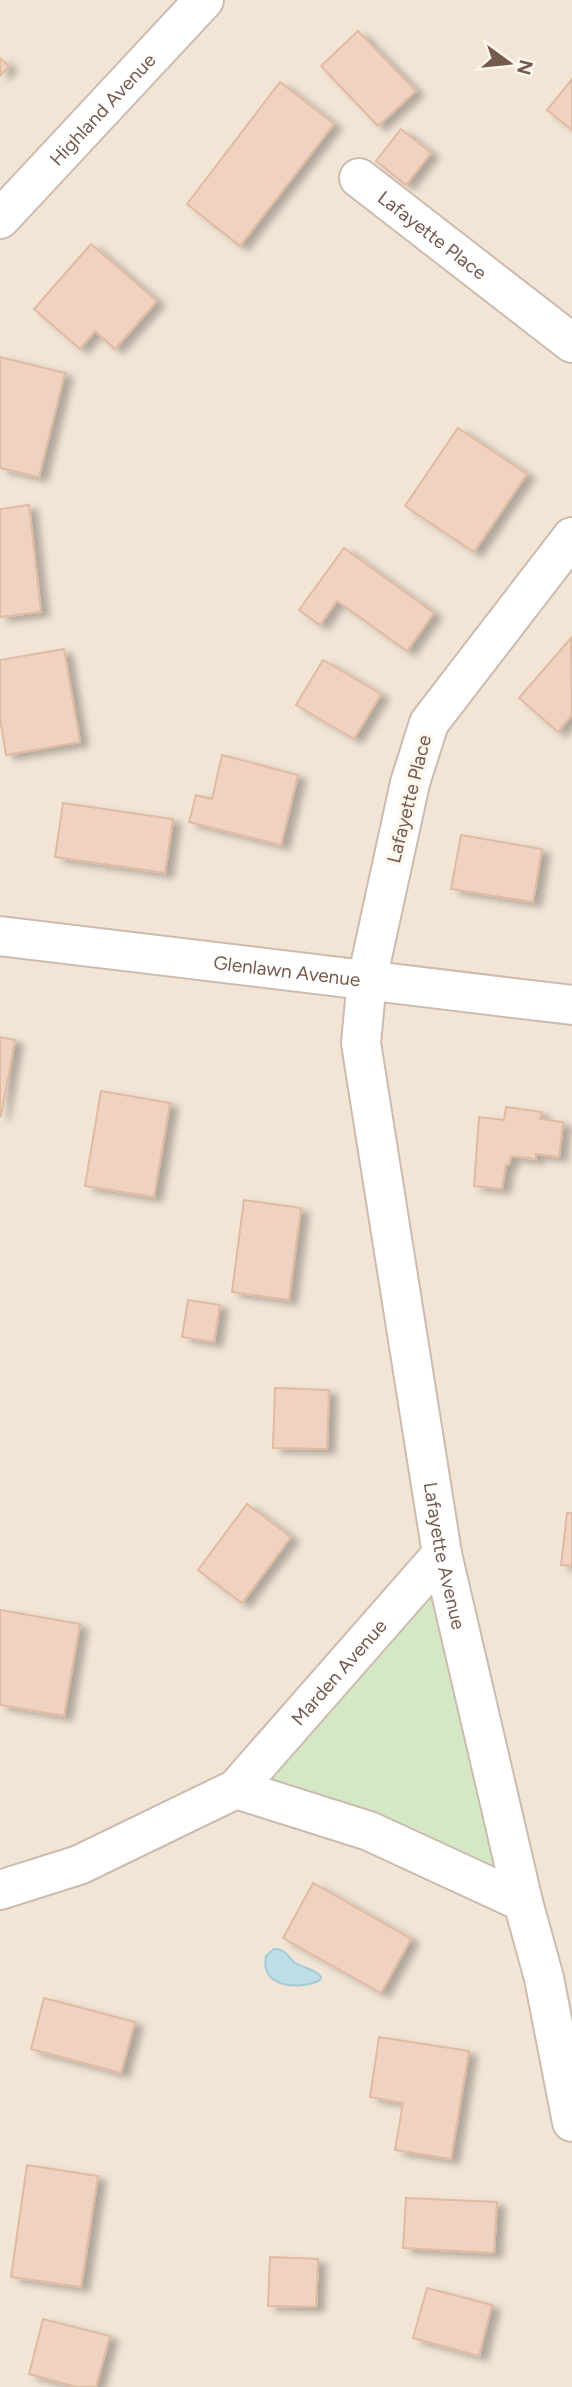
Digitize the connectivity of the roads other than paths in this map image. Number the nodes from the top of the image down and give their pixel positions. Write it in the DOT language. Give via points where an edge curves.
graph roads {
  1 [pos="204,0"];
  2 [pos="359,178"];
  3 [pos="0,219"];
  4 [pos="572,343"];
  5 [pos="572,537"];
  6 [pos="0,936"];
  7 [pos="367,980"];
  8 [pos="572,1005"];
  9 [pos="442,1554"];
  10 [pos="236,1789"];
  11 [pos="0,1890"];
  12 [pos="523,1902"];
  13 [pos="558,1980"];
  14 [pos="572,2122"];
  1 -- 3 [label="street, Highland Avenue"];
  2 -- 4 [label="street, Lafayette Place"];
  5 -- 7 [label="street, Lafayette Place" via="429,723 410,783"];
  6 -- 7 [label="street, Glenlawn Avenue"];
  7 -- 8 [label="street, Glenlawn Avenue"];
  7 -- 9 [label="street, Lafayette Avenue" via="361,1043"];
  9 -- 10 [label="street, Marden Avenue"];
  9 -- 12 [label="street, Lafayette Avenue"];
  10 -- 11 [label="street, Marden Avenue" via="79,1865"];
  10 -- 12 [label="street" via="369,1831"];
  12 -- 13 [label="street, Lafayette Avenue"];
  13 -- 14 [label="street, Lafayette Avenue"];
}
